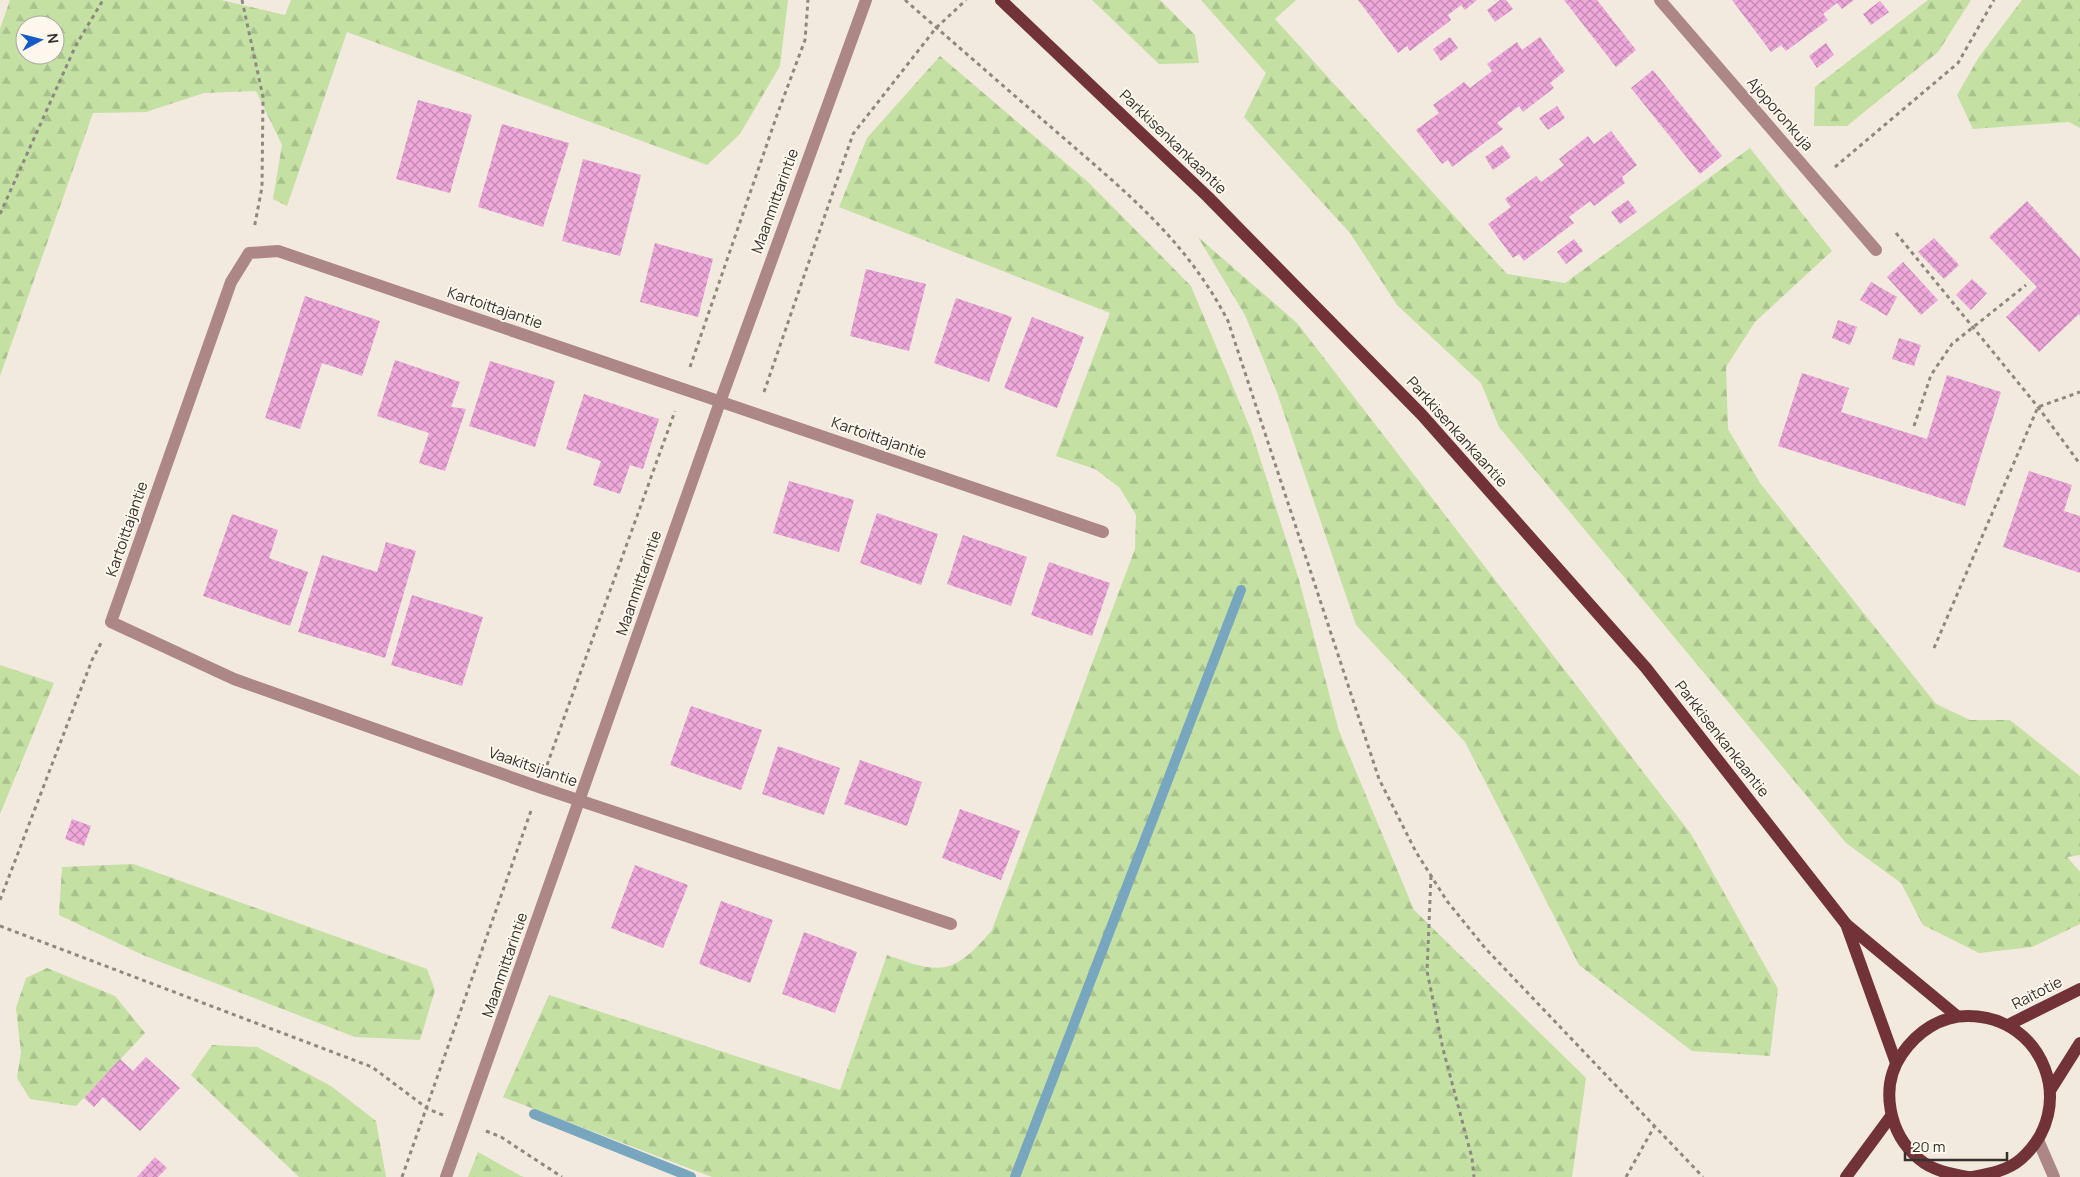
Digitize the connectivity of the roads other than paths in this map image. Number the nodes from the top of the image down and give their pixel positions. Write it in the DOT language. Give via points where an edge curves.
graph roads {
  1 [pos="866,0"];
  2 [pos="1001,0"];
  3 [pos="1660,0"];
  4 [pos="1876,250"];
  5 [pos="720,402"];
  6 [pos="1104,532"];
  7 [pos="112,622"];
  8 [pos="580,800"];
  9 [pos="951,924"];
  10 [pos="1846,924"];
  11 [pos="2080,989"];
  12 [pos="1957,1016"];
  13 [pos="2008,1025"];
  14 [pos="2080,1043"];
  15 [pos="1896,1063"];
  16 [pos="2050,1089"];
  17 [pos="1891,1116"];
  18 [pos="2038,1140"];
  19 [pos="1938,1175"];
  20 [pos="446,1177"];
  21 [pos="1846,1177"];
  22 [pos="1970,1177"];
  23 [pos="2054,1177"];
  1 -- 5 [label="street, Maanmittarintie"];
  2 -- 10 [label="main road, Parkkisenkankaantie" via="1208,197 1422,415 1646,668"];
  3 -- 4 [label="street, Ajoporonkuja"];
  5 -- 6 [label="street, Kartoittajantie"];
  5 -- 7 [label="street, Kartoittajantie" via="278,251 249,253 231,282"];
  5 -- 8 [label="street, Maanmittarintie"];
  7 -- 8 [label="street, Vaakitsijantie" via="234,679"];
  8 -- 9 [label="street, Vaakitsijantie"];
  8 -- 20 [label="street, Maanmittarintie"];
  10 -- 12 [label="main road, Parkkisenkankaantie"];
  10 -- 15 [label="main road, Parkkisenkankaantie"];
  11 -- 13 [label="main road, Raitotie"];
  12 -- 13 [label="main road" via="1984,1016"];
  12 -- 15 [label="main road" via="1932,1024 1911,1041"];
  13 -- 16 [label="main road" via="2029,1041 2044,1063"];
  14 -- 16 [label="main road"];
  15 -- 17 [label="main road" via="1889,1089"];
  16 -- 18 [label="main road" via="2049,1115"];
  17 -- 19 [label="main road" via="1902,1140"];
  17 -- 21 [label="main road"];
  18 -- 22 [label="main road" via="2020,1160 1997,1173"];
  18 -- 23 [label="street"];
  19 -- 22 [label="main road"];
}
